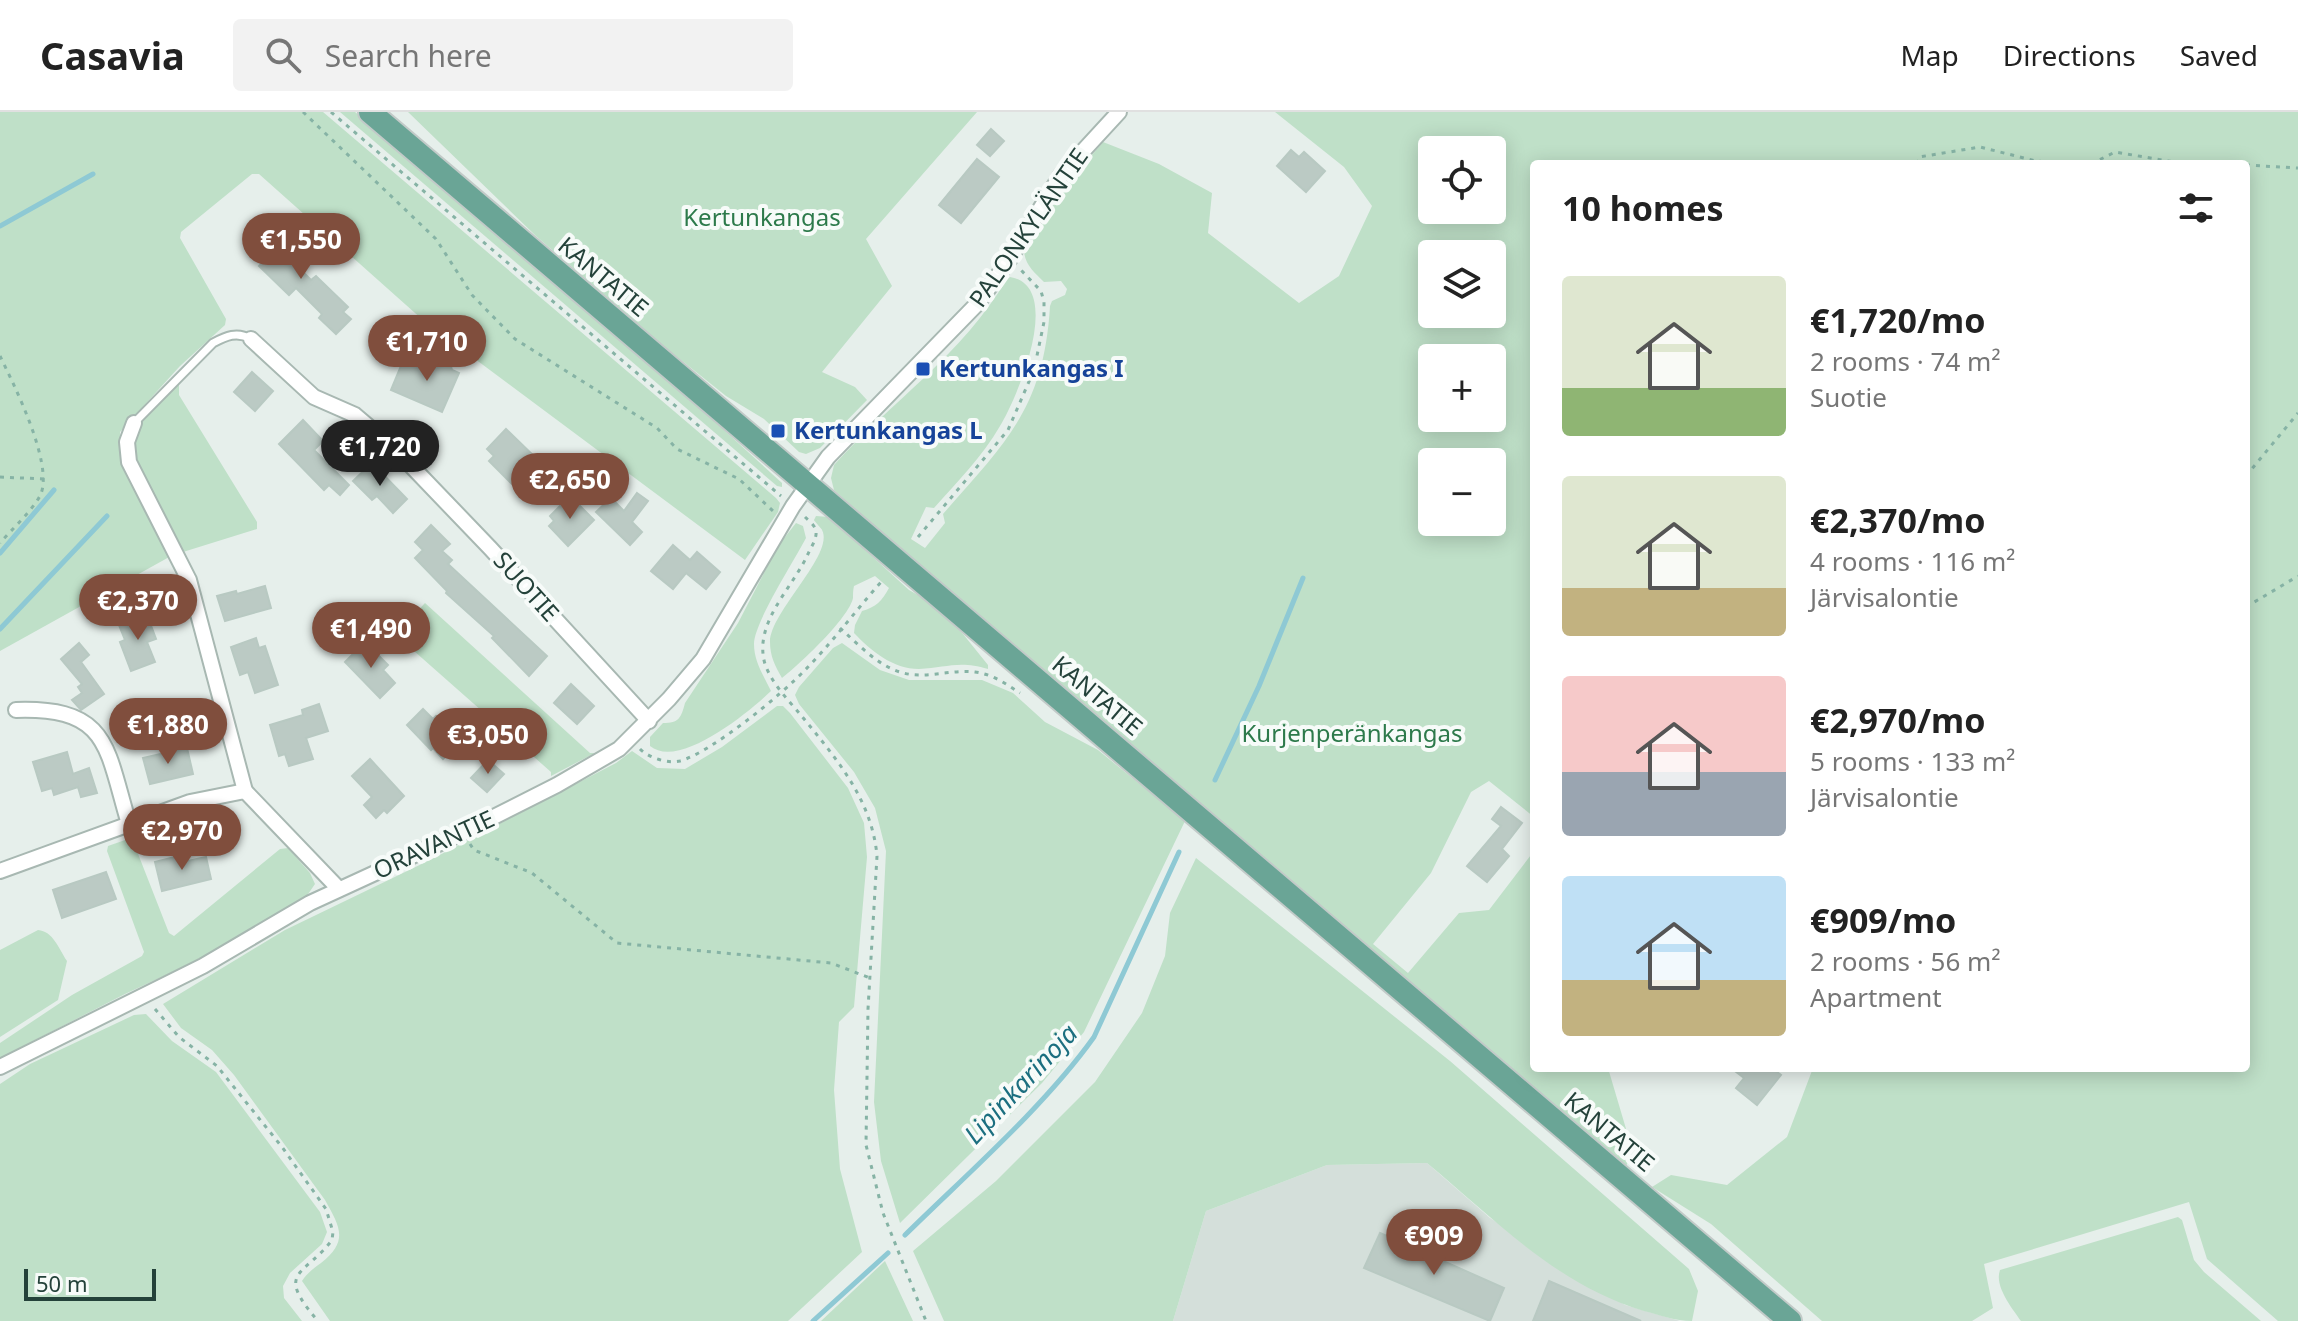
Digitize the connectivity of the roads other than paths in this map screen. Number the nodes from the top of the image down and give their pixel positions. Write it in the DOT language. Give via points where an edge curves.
graph roads {
  1 [pos="370,112"];
  2 [pos="1119,112"];
  3 [pos="251,339"];
  4 [pos="134,423"];
  5 [pos="808,484"];
  6 [pos="16,710"];
  7 [pos="649,721"];
  8 [pos="245,791"];
  9 [pos="129,824"];
  10 [pos="0,871"];
  11 [pos="339,889"];
  12 [pos="0,1067"];
  13 [pos="1790,1321"];
  1 -- 5 [label="main road, KANTATIE"];
  2 -- 5 [label="street, PALONKYLÄNTIE" via="1061,175 978,303 843,440"];
  3 -- 4 [label="lane" via="239,334 213,343"];
  3 -- 7 [label="street, SUOTIE" via="314,397 355,415 395,449"];
  4 -- 8 [label="street" via="127,442 129,462 189,580"];
  5 -- 7 [label="street, ORAVANTIE" via="703,659"];
  5 -- 13 [label="main road, KANTATIE"];
  6 -- 9 [label="street" via="64,713 95,730"];
  7 -- 11 [label="street, ORAVANTIE" via="590,767"];
  8 -- 9 [label="street" via="190,802"];
  8 -- 11 [label="street"];
  9 -- 10 [label="street"];
  11 -- 12 [label="street, ORAVANTIE" via="145,997"];
}
